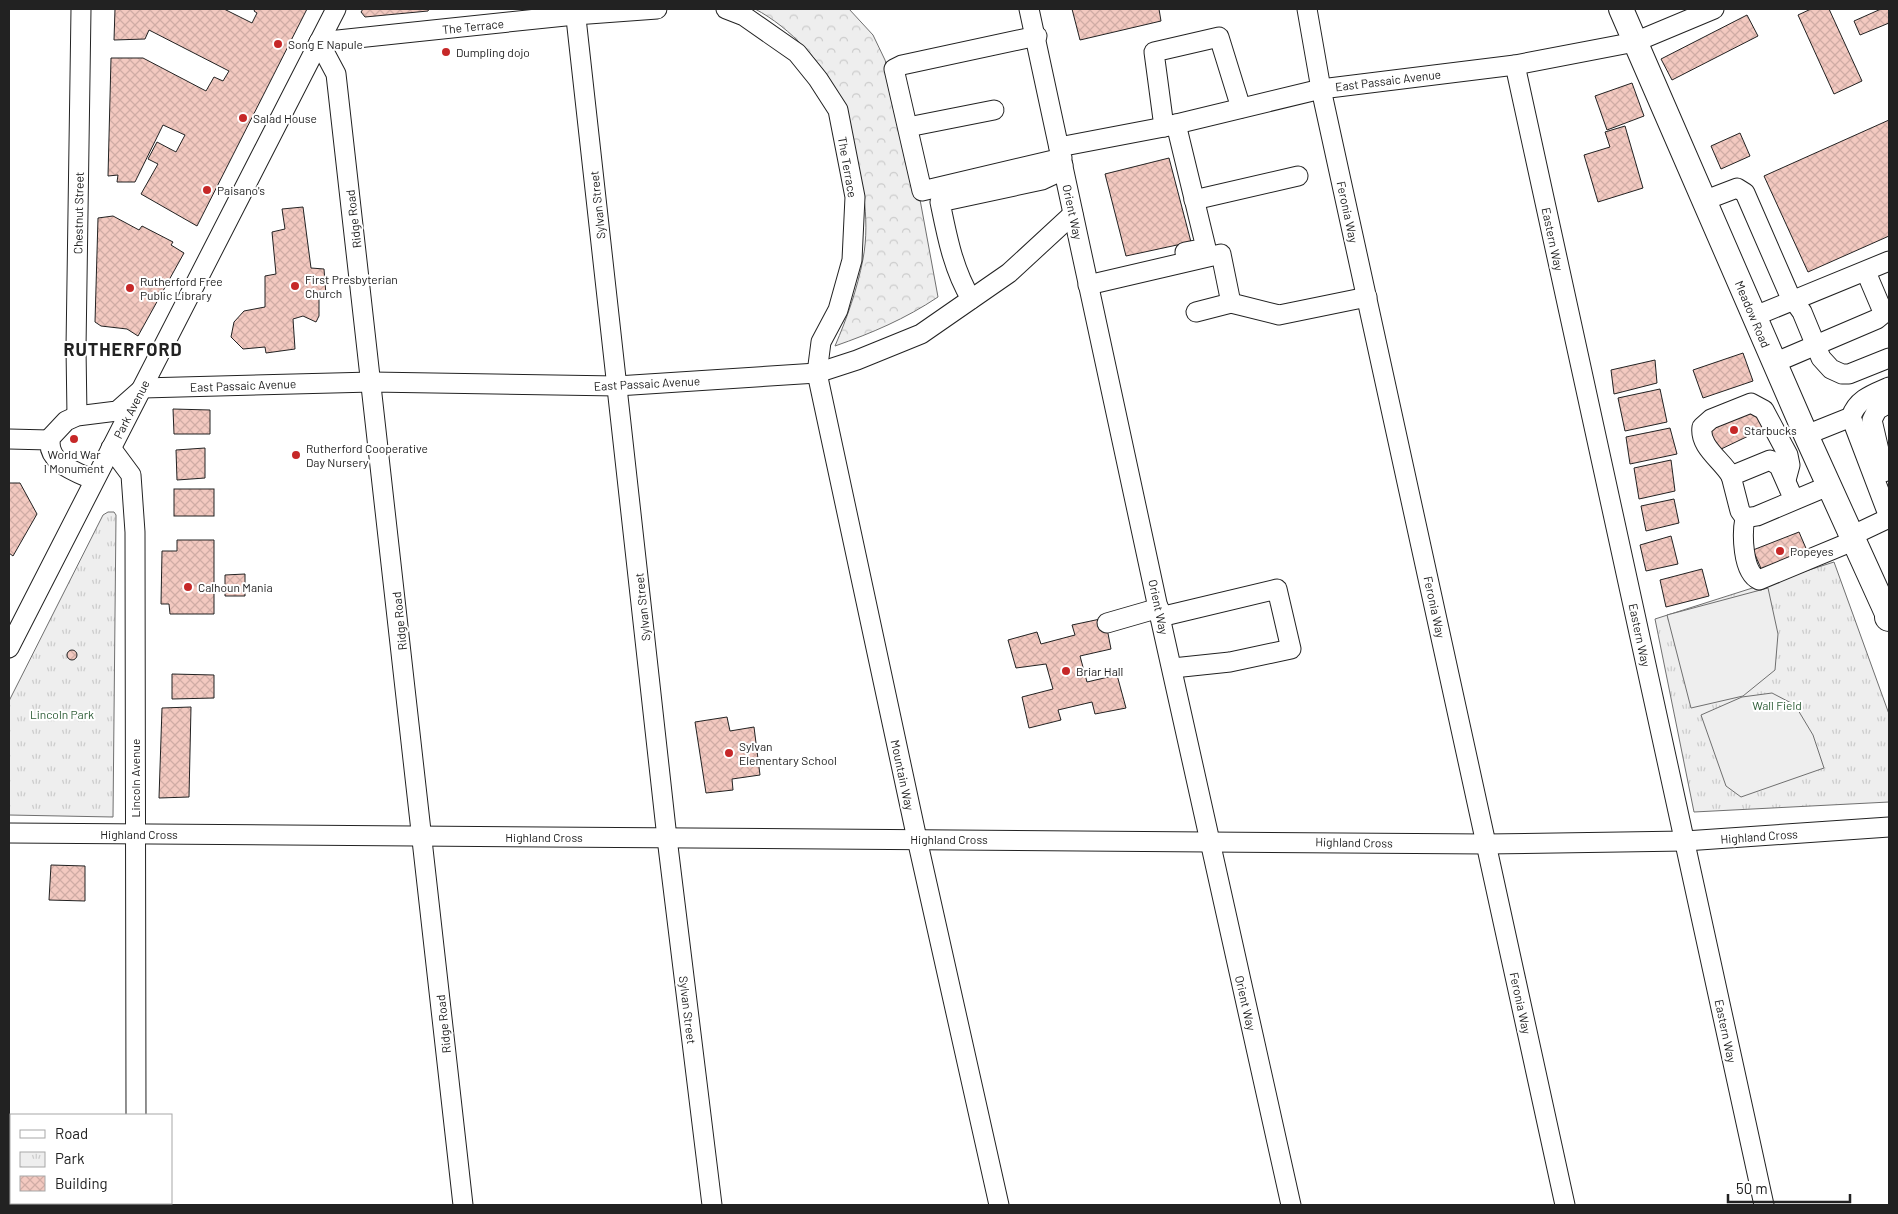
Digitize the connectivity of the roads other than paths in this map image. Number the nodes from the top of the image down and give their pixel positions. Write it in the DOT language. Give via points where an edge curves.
graph roads {
  1 [pos="81,9"];
  2 [pos="336,9"];
  3 [pos="657,9"];
  4 [pos="726,9"];
  5 [pos="1029,9"];
  6 [pos="1308,9"];
  7 [pos="1621,9"];
  8 [pos="1714,9"];
  9 [pos="575,12"];
  10 [pos="1037,36"];
  11 [pos="319,42"];
  12 [pos="1635,42"];
  13 [pos="1515,65"];
  14 [pos="1321,89"];
  15 [pos="1241,108"];
  16 [pos="994,110"];
  17 [pos="1170,125"];
  18 [pos="908,127"];
  19 [pos="1061,157"];
  20 [pos="1298,176"];
  21 [pos="1194,200"];
  22 [pos="1703,201"];
  23 [pos="1073,214"];
  24 [pos="1889,261"];
  25 [pos="1866,272"];
  26 [pos="1087,279"];
  27 [pos="1367,297"];
  28 [pos="971,299"];
  29 [pos="1794,301"];
  30 [pos="1231,303"];
  31 [pos="1885,304"];
  32 [pos="1196,312"];
  33 [pos="1755,316"];
  34 [pos="1816,345"];
  35 [pos="1889,358"];
  36 [pos="1774,363"];
  37 [pos="817,373"];
  38 [pos="372,382"];
  39 [pos="617,386"];
  40 [pos="1889,387"];
  41 [pos="142,388"];
  42 [pos="1889,403"];
  43 [pos="77,416"];
  44 [pos="1851,417"];
  45 [pos="1806,435"];
  46 [pos="9,439"];
  47 [pos="49,440"];
  48 [pos="111,448"];
  49 [pos="1731,476"];
  50 [pos="94,480"];
  51 [pos="1786,482"];
  52 [pos="1828,486"];
  53 [pos="1794,500"];
  54 [pos="1888,513"];
  55 [pos="1746,518"];
  56 [pos="1852,539"];
  57 [pos="1160,613"];
  58 [pos="1889,617"];
  59 [pos="1107,623"];
  60 [pos="9,648"];
  61 [pos="1173,668"];
  62 [pos="1889,827"];
  63 [pos="9,833"];
  64 [pos="135,834"];
  65 [pos="422,836"];
  66 [pos="667,838"];
  67 [pos="917,839"];
  68 [pos="1210,840"];
  69 [pos="1685,841"];
  70 [pos="1486,844"];
  71 [pos="136,1114"];
  72 [pos="463,1205"];
  73 [pos="712,1205"];
  74 [pos="999,1205"];
  75 [pos="1291,1205"];
  76 [pos="1565,1205"];
  77 [pos="1764,1205"];
  1 -- 43 [label="street, Chestnut Street"];
  2 -- 11 [label="street, Park Avenue"];
  3 -- 9 [label="street, The Terrace"];
  4 -- 37 [label="street, The Terrace" via="744,16 797,53 838,110 855,197 852,260 838,310 821,342"];
  5 -- 10 [label="street, Orient Way"];
  6 -- 14 [label="street, Feronia Way"];
  7 -- 12 [label="main road, Meadow Road"];
  8 -- 12 [label="street, East Passaic Avenue"];
  9 -- 11 [label="street, The Terrace"];
  9 -- 39 [label="street, Sylvan Street"];
  10 -- 18 [label="street" via="894,69"];
  10 -- 19 [label="street, Orient Way"];
  11 -- 38 [label="street, Ridge Road" via="336,74"];
  11 -- 41 [label="street, Park Avenue"];
  12 -- 13 [label="street, East Passaic Avenue"];
  12 -- 22 [label="main road, Meadow Road"];
  13 -- 14 [label="street, East Passaic Avenue"];
  13 -- 69 [label="street, Eastern Way"];
  14 -- 15 [label="street, East Passaic Avenue"];
  14 -- 27 [label="street, Feronia Way"];
  15 -- 17 [label="street, East Passaic Avenue"];
  15 -- 17 [label="street" via="1218,38 1154,52"];
  16 -- 18 [label="street"];
  17 -- 19 [label="street, East Passaic Avenue"];
  17 -- 21 [label="street"];
  18 -- 19 [label="street, East Passaic Avenue" via="922,191"];
  19 -- 23 [label="street, Orient Way"];
  19 -- 28 [label="street" via="1056,173 1042,180 940,202 951,253"];
  20 -- 21 [label="street"];
  21 -- 26 [label="street" via="1206,248"];
  22 -- 29 [label="street" via="1737,188 1745,193"];
  22 -- 33 [label="main road, Meadow Road"];
  23 -- 26 [label="street, Orient Way"];
  23 -- 28 [label="street, East Passaic Avenue" via="1009,273"];
  24 -- 25 [label="street"];
  25 -- 29 [label="street"];
  25 -- 31 [label="street"];
  26 -- 30 [label="street" via="1221,254"];
  26 -- 57 [label="street, Orient Way"];
  27 -- 30 [label="street" via="1280,315"];
  27 -- 70 [label="street, Feronia Way"];
  28 -- 37 [label="street, East Passaic Avenue" via="922,334"];
  29 -- 33 [label="street"];
  29 -- 34 [label="street"];
  30 -- 32 [label="street"];
  31 -- 34 [label="street" via="1877,319"];
  33 -- 36 [label="main road, Meadow Road"];
  34 -- 35 [label="street" via="1821,358 1831,369 1842,374"];
  34 -- 36 [label="street"];
  36 -- 45 [label="main road, Meadow Road"];
  37 -- 39 [label="street, East Passaic Avenue"];
  37 -- 67 [label="street, Mountain Way"];
  38 -- 39 [label="street, East Passaic Avenue"];
  38 -- 41 [label="street, East Passaic Avenue"];
  38 -- 65 [label="street, Ridge Road"];
  39 -- 66 [label="street, Sylvan Street"];
  40 -- 44 [label="street" via="1862,400"];
  41 -- 43 [label="street" via="116,411"];
  41 -- 48 [label="street, Park Avenue"];
  42 -- 54 [label="street" via="1877,410 1872,420 1885,479"];
  43 -- 47 [label="street" via="66,421"];
  44 -- 45 [label="street"];
  44 -- 54 [label="street"];
  45 -- 52 [label="main road, Meadow Road"];
  46 -- 47 [label="street"];
  47 -- 50 [label="street" via="57,460"];
  48 -- 50 [label="street, Park Avenue"];
  48 -- 64 [label="street, Lincoln Avenue" via="131,475 135,532"];
  49 -- 51 [label="street" via="1770,460 1779,466"];
  49 -- 51 [label="street" via="1721,461 1711,454 1702,435 1702,427 1711,419 1751,403 1764,410 1788,455 1790,465"];
  49 -- 55 [label="street" via="1740,511"];
  50 -- 60 [label="street, Park Avenue"];
  51 -- 53 [label="street"];
  52 -- 53 [label="street"];
  52 -- 56 [label="main road, Meadow Road"];
  53 -- 55 [label="street"];
  54 -- 56 [label="street"];
  55 -- 56 [label="street" via="1742,532 1743,549 1754,576 1759,580"];
  56 -- 58 [label="main road, Meadow Road"];
  57 -- 59 [label="street"];
  57 -- 61 [label="street, Orient Way"];
  57 -- 61 [label="street" via="1200,608 1277,589 1291,649 1230,662"];
  61 -- 68 [label="street, Orient Way"];
  62 -- 69 [label="street, Highland Cross"];
  63 -- 64 [label="street, Highland Cross"];
  64 -- 65 [label="street, Highland Cross"];
  64 -- 71 [label="street, Lincoln Avenue"];
  65 -- 66 [label="street, Highland Cross"];
  65 -- 72 [label="street, Ridge Road"];
  66 -- 67 [label="street, Highland Cross"];
  66 -- 73 [label="street, Sylvan Street"];
  67 -- 68 [label="street, Highland Cross"];
  67 -- 74 [label="street, Mountain Way"];
  68 -- 70 [label="street, Highland Cross"];
  68 -- 75 [label="street, Orient Way"];
  69 -- 70 [label="street, Highland Cross"];
  69 -- 77 [label="street, Eastern Way"];
  70 -- 76 [label="street, Feronia Way"];
}
